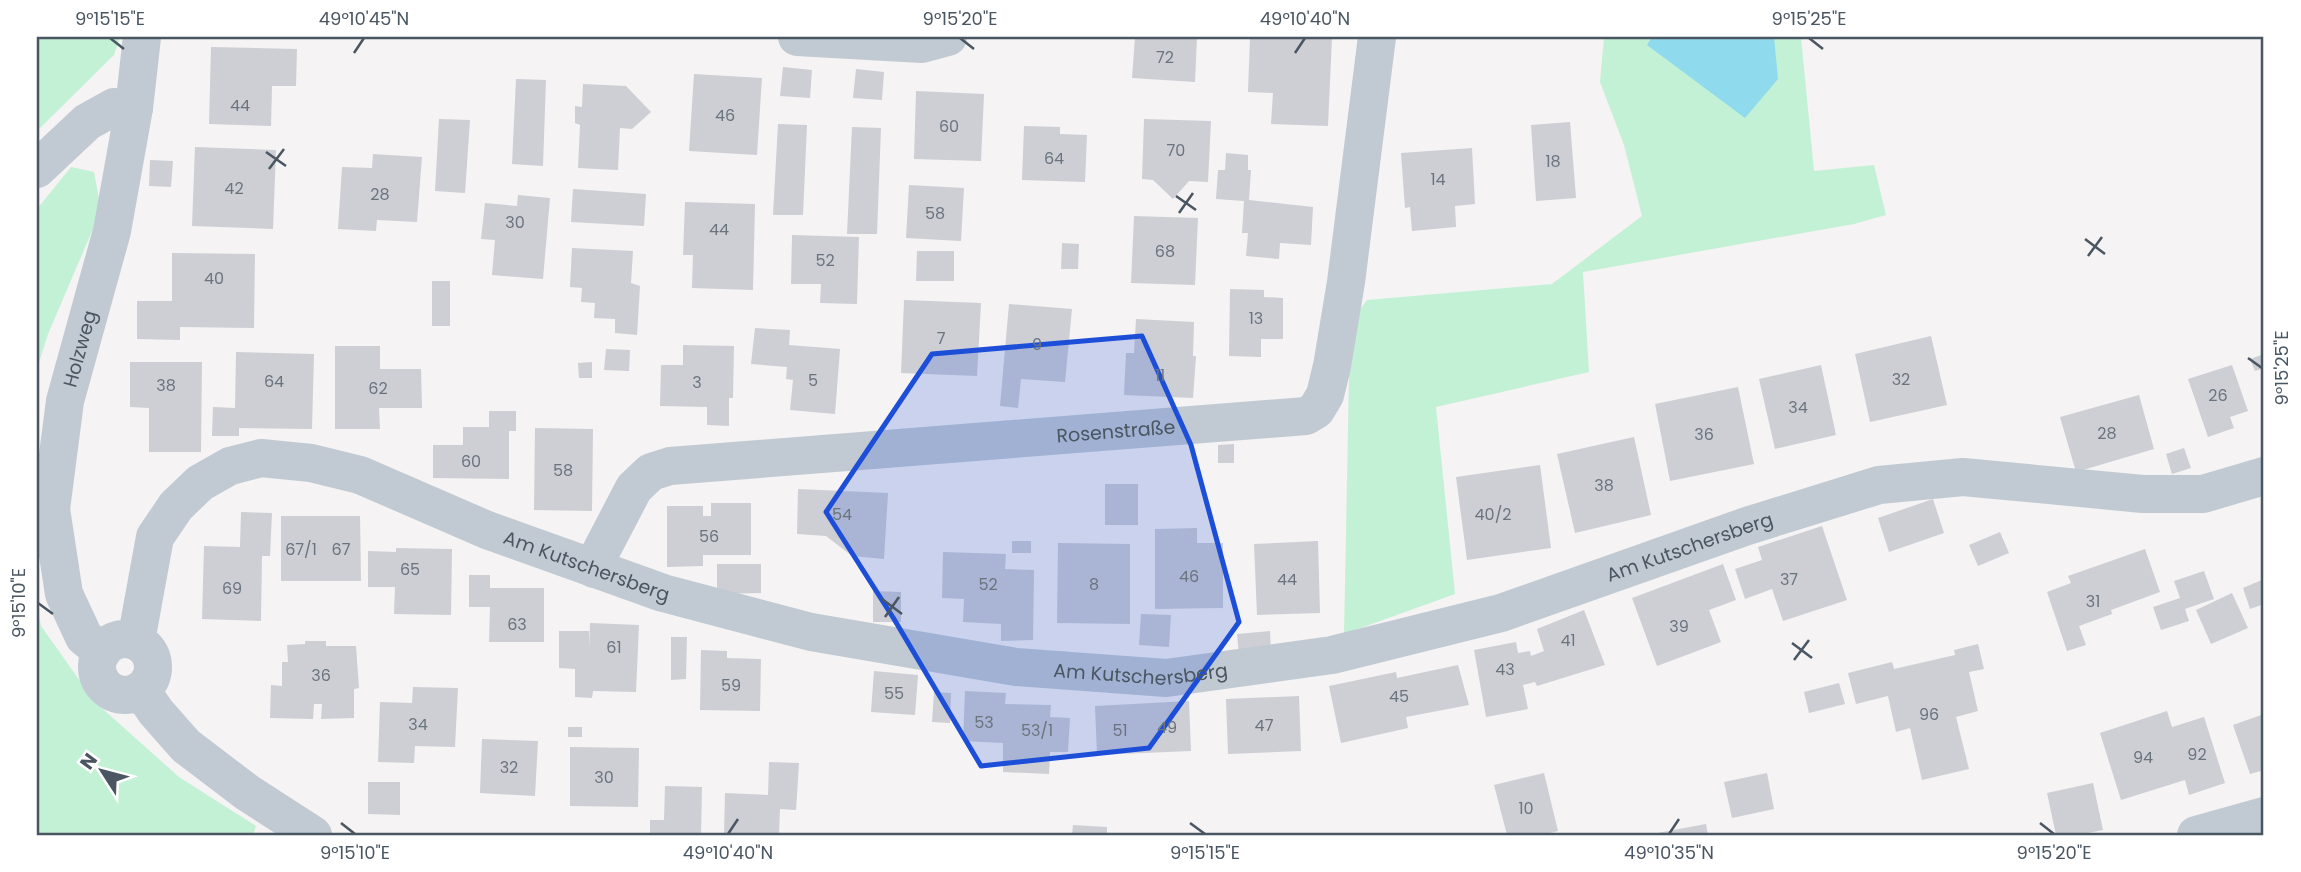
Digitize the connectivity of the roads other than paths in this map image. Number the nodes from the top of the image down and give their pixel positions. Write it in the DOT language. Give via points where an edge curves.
graph roads {
  1 [pos="142,37"];
  2 [pos="797,37"];
  3 [pos="948,37"];
  4 [pos="1377,37"];
  5 [pos="134,108"];
  6 [pos="37,169"];
  7 [pos="2264,476"];
  8 [pos="594,569"];
  9 [pos="119,647"];
  10 [pos="2264,816"];
  11 [pos="313,835"];
  12 [pos="2196,835"];
  1 -- 5 [label="street, Holzweg"];
  2 -- 3 [label="street" via="922,44"];
  4 -- 8 [label="street, Rosenstraße" via="1344,294 1325,395 1316,410 1306,416 670,466 651,472 635,488"];
  5 -- 6 [label="street" via="114,107 87,122"];
  5 -- 9 [label="street, Holzweg" via="113,230 65,401 51,509 64,594 84,636"];
  7 -- 8 [label="street, Am Kutschersberg" via="2203,494 2143,494 1963,477 1879,485 1746,526 1501,613 1332,655 1166,678 1016,667 811,632 663,593"];
  8 -- 9 [label="street, Am Kutschersberg" via="487,530 360,475 312,463 261,458 230,466 200,483 176,506 155,537"];
  9 -- 11 [label="street" via="97,667 106,688 118,695 141,691 186,746"];
  10 -- 12 [label="street"];
}
